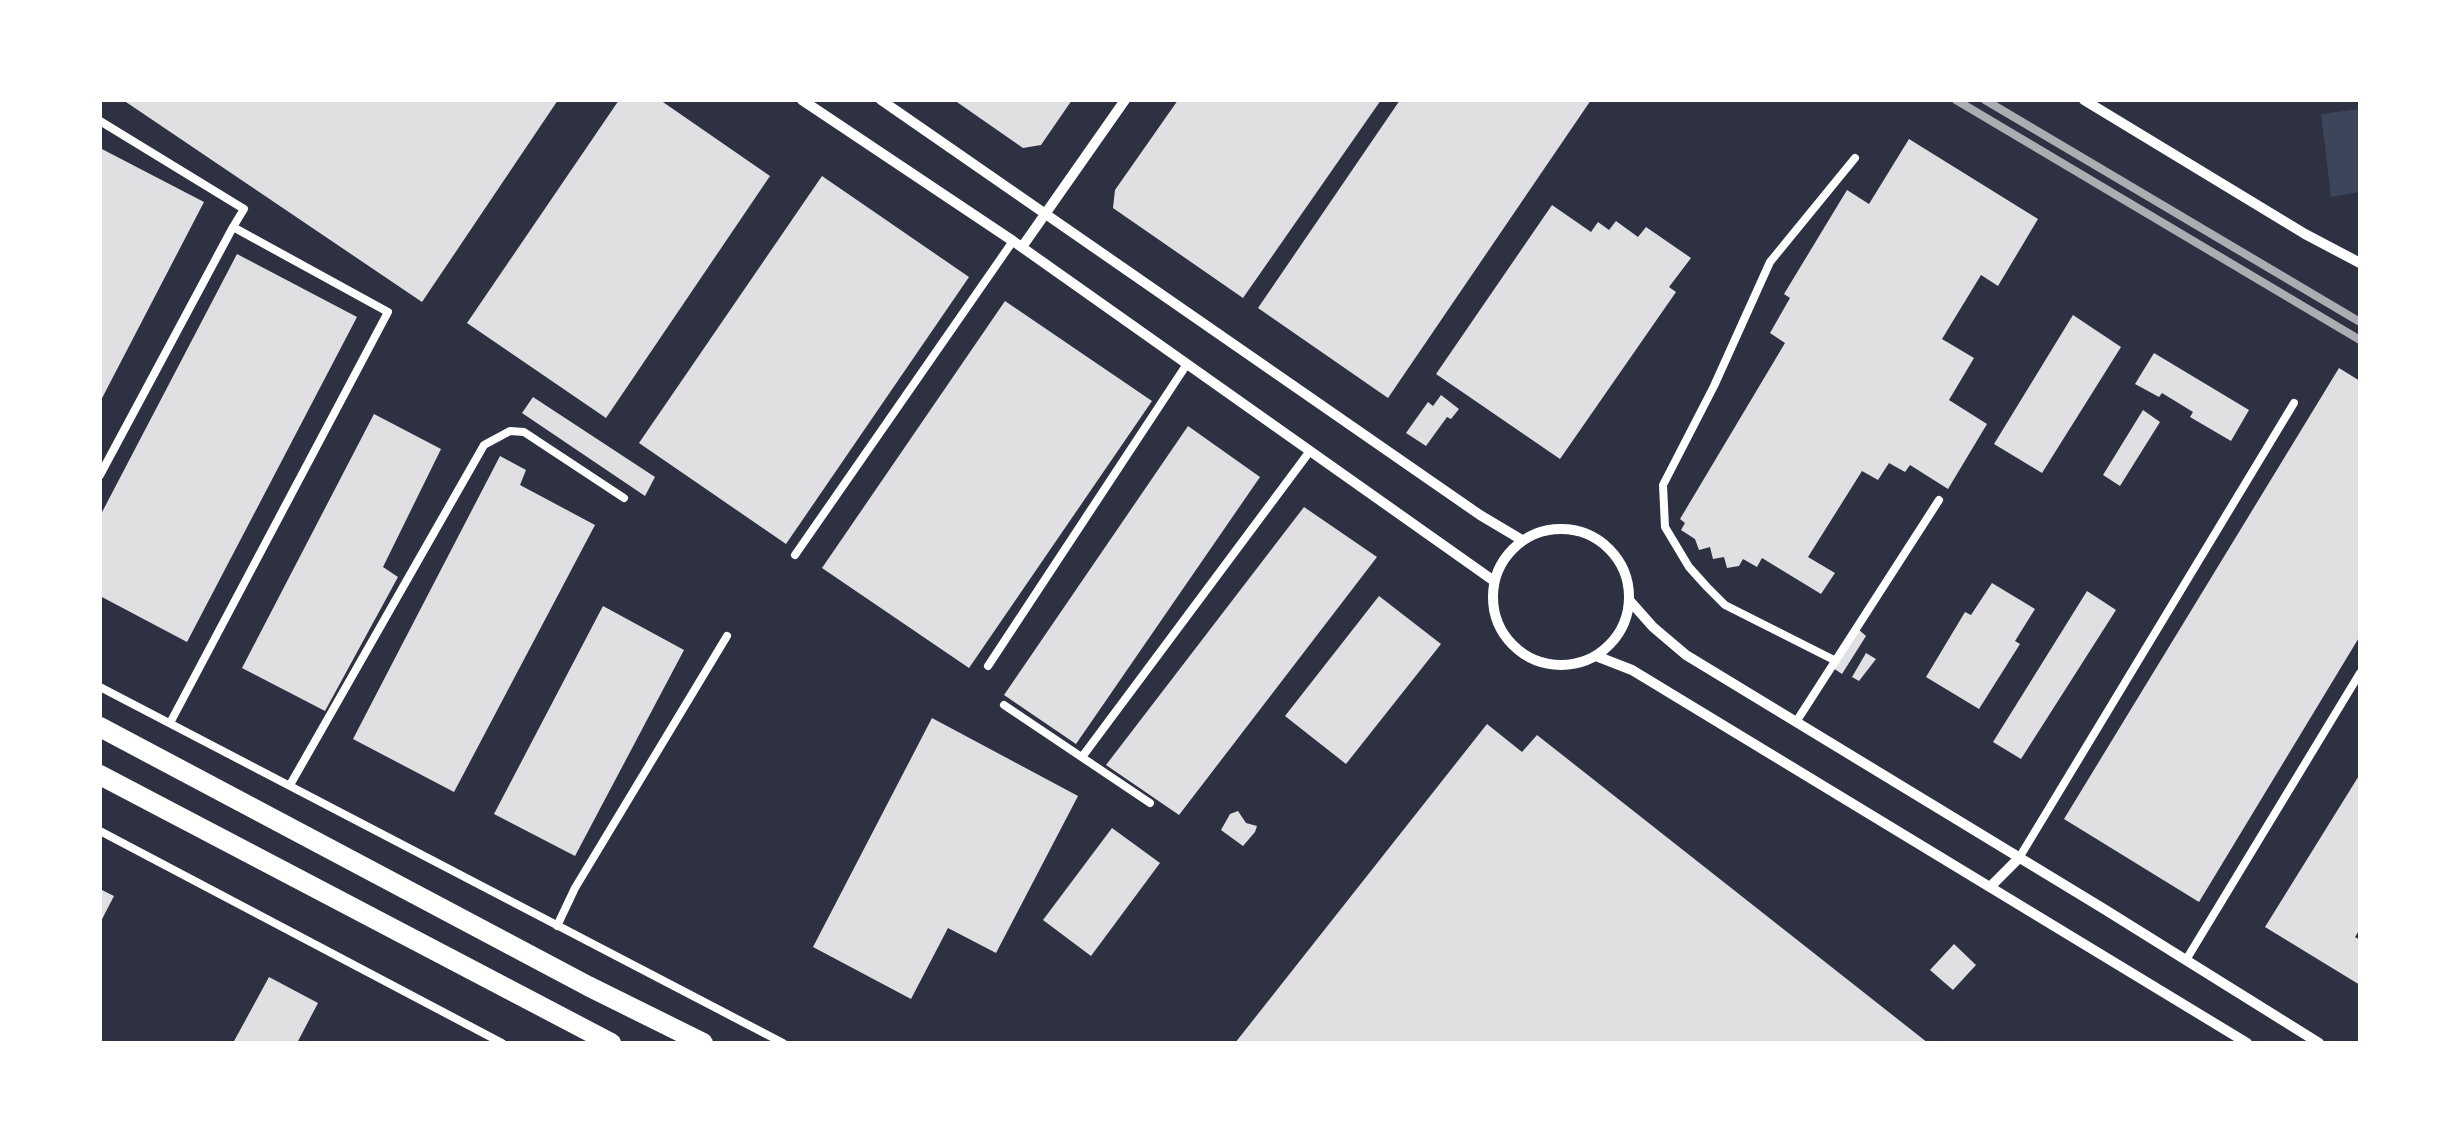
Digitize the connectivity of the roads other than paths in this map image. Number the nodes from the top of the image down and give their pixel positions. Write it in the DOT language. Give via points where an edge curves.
graph roads {
  1 [pos="802,100"];
  2 [pos="881,100"];
  3 [pos="1125,100"];
  4 [pos="2084,100"];
  5 [pos="100,122"];
  6 [pos="1855,158"];
  7 [pos="1046,214"];
  8 [pos="233,228"];
  9 [pos="1017,244"];
  10 [pos="2360,263"];
  11 [pos="1187,364"];
  12 [pos="2294,403"];
  13 [pos="1310,452"];
  14 [pos="100,475"];
  15 [pos="624,498"];
  16 [pos="1939,500"];
  17 [pos="1522,540"];
  18 [pos="796,556"];
  19 [pos="1494,581"];
  20 [pos="1629,600"];
  21 [pos="728,636"];
  22 [pos="1596,656"];
  23 [pos="1836,661"];
  24 [pos="988,666"];
  25 [pos="2360,673"];
  26 [pos="100,687"];
  27 [pos="1004,705"];
  28 [pos="1796,722"];
  29 [pos="170,723"];
  30 [pos="100,727"];
  31 [pos="1082,758"];
  32 [pos="100,775"];
  33 [pos="290,785"];
  34 [pos="1150,803"];
  35 [pos="100,830"];
  36 [pos="2019,858"];
  37 [pos="1991,886"];
  38 [pos="557,926"];
  39 [pos="2186,960"];
  40 [pos="502,1043"];
  41 [pos="611,1043"];
  42 [pos="703,1043"];
  43 [pos="783,1043"];
  44 [pos="2247,1043"];
  45 [pos="2318,1043"];
  1 -- 9 [label="street"];
  2 -- 7 [label="street"];
  3 -- 7 [label="street"];
  4 -- 10 [label="street"];
  5 -- 8 [label="lane" via="244,208"];
  6 -- 23 [label="lane" via="1770,262 1663,484 1665,527 1706,587 1725,605"];
  7 -- 9 [label="street"];
  7 -- 17 [label="street"];
  8 -- 14 [label="lane"];
  8 -- 29 [label="lane" via="388,312"];
  9 -- 11 [label="street"];
  9 -- 18 [label="lane"];
  11 -- 13 [label="street"];
  11 -- 24 [label="lane"];
  12 -- 36 [label="lane"];
  13 -- 19 [label="street"];
  13 -- 31 [label="lane"];
  15 -- 33 [label="lane" via="524,432 510,431 484,446"];
  16 -- 23 [label="lane"];
  17 -- 19 [label="street"];
  17 -- 20 [label="street" via="1555,528 1598,539 1622,566"];
  19 -- 22 [label="street" via="1494,613 1516,648 1556,665"];
  20 -- 22 [label="street" via="1618,634"];
  20 -- 28 [label="street" via="1686,655"];
  21 -- 38 [label="lane"];
  22 -- 37 [label="street" via="1632,670"];
  23 -- 28 [label="lane"];
  25 -- 39 [label="lane"];
  26 -- 29 [label="lane"];
  27 -- 31 [label="lane"];
  28 -- 36 [label="street"];
  29 -- 33 [label="lane"];
  30 -- 42 [label="main road"];
  31 -- 34 [label="lane"];
  32 -- 41 [label="main road"];
  33 -- 38 [label="lane"];
  35 -- 40 [label="lane"];
  36 -- 37 [label="street"];
  36 -- 39 [label="street"];
  37 -- 44 [label="street"];
  38 -- 43 [label="lane"];
  39 -- 45 [label="street"];
}
